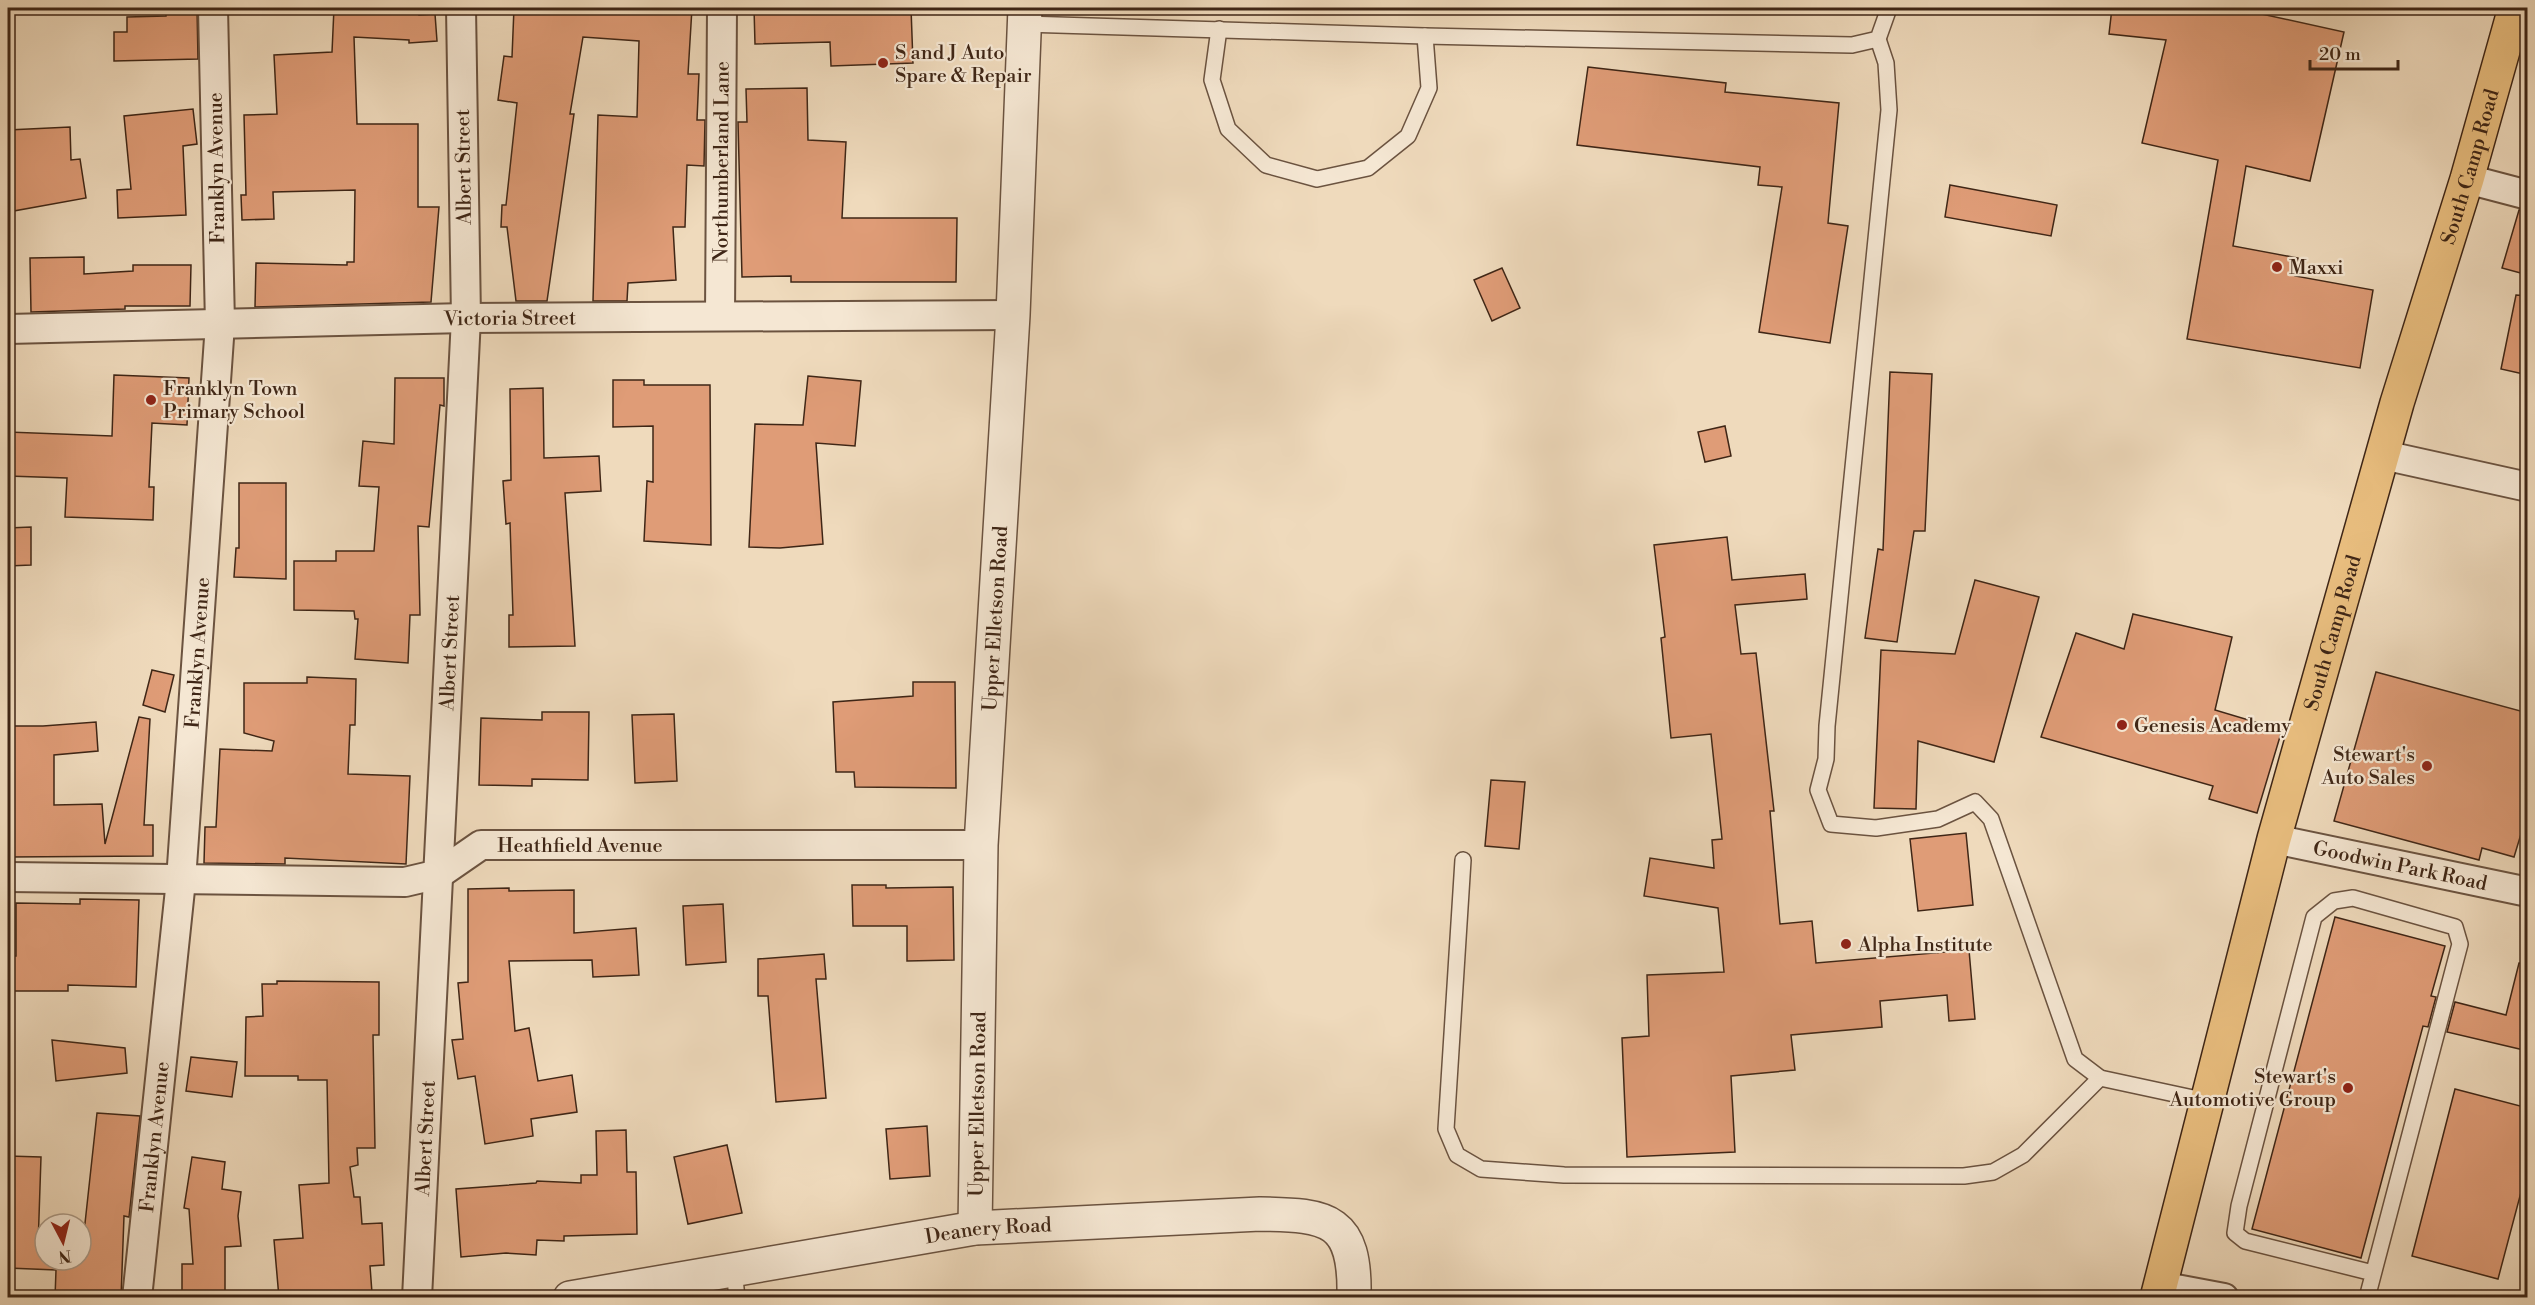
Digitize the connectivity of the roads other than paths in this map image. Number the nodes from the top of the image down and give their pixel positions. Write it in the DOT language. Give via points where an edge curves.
graph roads {
  1 [pos="213,8"];
  2 [pos="461,8"];
  3 [pos="722,8"];
  4 [pos="1889,8"];
  5 [pos="2515,8"];
  6 [pos="1024,16"];
  7 [pos="1219,29"];
  8 [pos="1425,36"];
  9 [pos="1878,39"];
  10 [pos="2467,179"];
  11 [pos="2528,195"];
  12 [pos="1013,315"];
  13 [pos="720,316"];
  14 [pos="466,318"];
  15 [pos="220,324"];
  16 [pos="8,329"];
  17 [pos="2383,454"];
  18 [pos="2528,487"];
  19 [pos="2274,839"];
  20 [pos="981,845"];
  21 [pos="1463,860"];
  22 [pos="439,874"];
  23 [pos="8,878"];
  24 [pos="182,880"];
  25 [pos="2528,892"];
  26 [pos="2100,1078"];
  27 [pos="2207,1101"];
  28 [pos="975,1228"];
  29 [pos="2373,1273"];
  30 [pos="736,1283"];
  31 [pos="2159,1292"];
  32 [pos="137,1298"];
  33 [pos="417,1298"];
  34 [pos="570,1298"];
  35 [pos="1354,1298"];
  36 [pos="2224,1298"];
  37 [pos="2367,1298"];
  1 -- 15 [label="street, Franklyn Avenue"];
  2 -- 14 [label="street, Albert Street"];
  3 -- 13 [label="street, Northumberland Lane"];
  4 -- 9 [label="lane"];
  5 -- 10 [label="main road, South Camp Road"];
  6 -- 7 [label="lane"];
  6 -- 12 [label="street, Upper Elletson Road"];
  7 -- 8 [label="lane"];
  7 -- 8 [label="lane" via="1212,80 1228,129 1266,165 1317,179 1368,168 1408,136 1429,88"];
  8 -- 9 [label="lane" via="1852,45"];
  9 -- 26 [label="lane" via="1886,63 1889,110 1826,759 1818,790 1831,824 1876,828 1938,819 1975,802 1991,819 2075,1059"];
  10 -- 11 [label="street"];
  10 -- 17 [label="main road, South Camp Road"];
  12 -- 13 [label="street, Victoria Street"];
  12 -- 20 [label="street, Upper Elletson Road"];
  13 -- 14 [label="street, Victoria Street"];
  14 -- 15 [label="street, Victoria Street"];
  14 -- 22 [label="street, Albert Street"];
  15 -- 16 [label="street, Victoria Street"];
  15 -- 24 [label="street, Franklyn Avenue"];
  17 -- 18 [label="street"];
  17 -- 19 [label="main road, South Camp Road"];
  19 -- 25 [label="street, Goodwin Park Road"];
  19 -- 27 [label="main road, South Camp Road"];
  20 -- 22 [label="street, Heathfield Avenue" via="481,845"];
  20 -- 28 [label="street, Upper Elletson Road"];
  21 -- 26 [label="lane" via="1446,1129 1457,1155 1481,1169 1576,1175 1965,1176 1993,1172 2023,1155"];
  22 -- 24 [label="street, Heathfield Avenue" via="405,882"];
  22 -- 33 [label="street, Albert Street"];
  23 -- 24 [label="street, Heathfield Avenue"];
  24 -- 32 [label="street, Franklyn Avenue"];
  26 -- 27 [label="lane"];
  27 -- 31 [label="main road, South Camp Road"];
  28 -- 30 [label="street, Deanery Road"];
  28 -- 35 [label="street, Deanery Road" via="1305,1215 1325,1221 1341,1232 1351,1251"];
  29 -- 29 [label="lane" via="2245,1241 2235,1233 2314,917 2334,901 2353,898 2455,927 2460,944"];
  29 -- 37 [label="lane"];
  30 -- 34 [label="street, Deanery Road"];
  31 -- 36 [label="street"];
}
